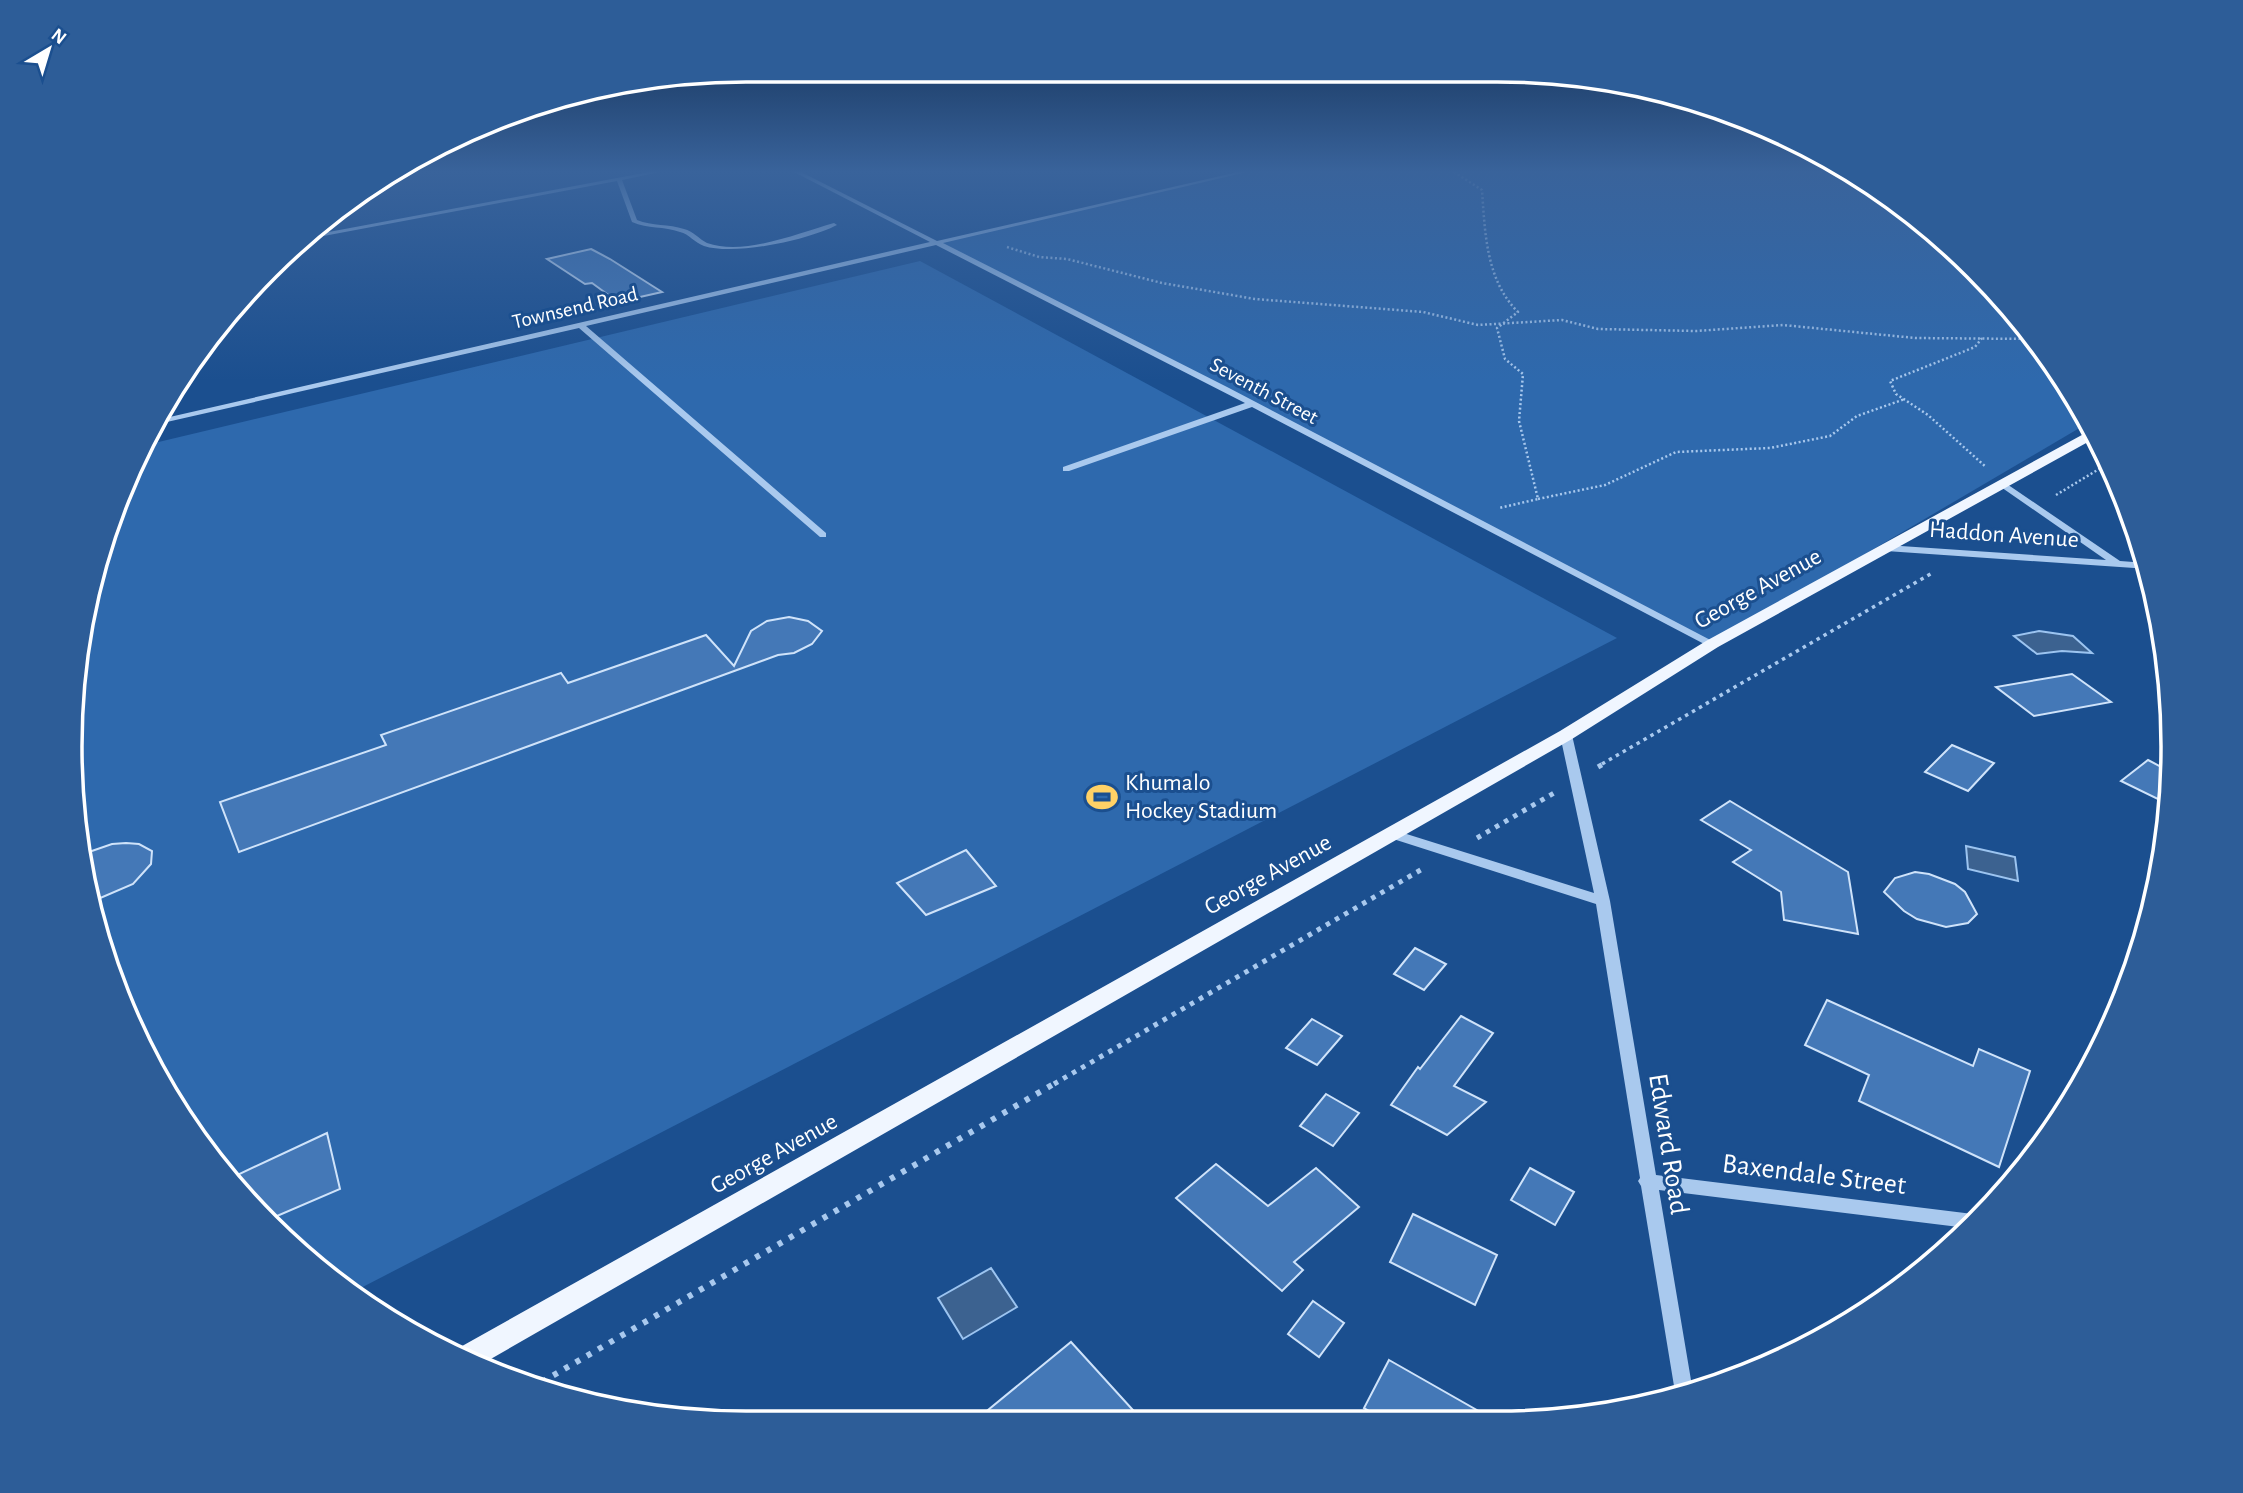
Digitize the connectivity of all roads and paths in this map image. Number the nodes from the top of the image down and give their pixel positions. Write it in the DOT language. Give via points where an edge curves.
graph roads {
  1 [pos="702,242"];
  2 [pos="762,242"];
  3 [pos="937,242"];
  4 [pos="996,242"];
  5 [pos="1487,242"];
  6 [pos="580,325"];
  7 [pos="1500,326"];
  8 [pos="1982,338"];
  9 [pos="2020,339"];
  10 [pos="1905,399"];
  11 [pos="1252,404"];
  12 [pos="168,420"];
  13 [pos="2085,439"];
  14 [pos="1066,469"];
  15 [pos="2099,469"];
  16 [pos="2001,483"];
  17 [pos="1538,499"];
  18 [pos="2060,504"];
  19 [pos="1465,516"];
  20 [pos="822,535"];
  21 [pos="1886,548"];
  22 [pos="2119,564"];
  23 [pos="2135,565"];
  24 [pos="1937,570"];
  25 [pos="1712,645"];
  26 [pos="1566,735"];
  27 [pos="1576,780"];
  28 [pos="1392,834"];
  29 [pos="1451,853"];
  30 [pos="1603,901"];
  31 [pos="1647,1181"];
  32 [pos="1963,1219"];
  33 [pos="476,1353"];
  34 [pos="547,1379"];
  35 [pos="1682,1384"];
  1 -- 2 [label="street" via="722,247"];
  3 -- 6 [label="street, Townsend Road"];
  3 -- 11 [label="street, Seventh Street"];
  4 -- 7 [label="path" via="1039,257 1068,259 1162,283 1255,299 1356,305"];
  5 -- 7 [label="path" via="1499,292 1518,312"];
  6 -- 12 [label="street, Townsend Road"];
  6 -- 20 [label="street"];
  7 -- 8 [label="path" via="1562,320 1598,328 1696,331 1783,326 1915,338"];
  7 -- 17 [label="path" via="1505,359 1523,374 1519,421"];
  8 -- 9 [label="path"];
  8 -- 10 [label="path" via="1975,347 1890,381 1896,394"];
  10 -- 16 [label="path" via="1959,441"];
  10 -- 17 [label="path" via="1857,416 1830,436 1770,448 1676,452 1605,485"];
  11 -- 14 [label="street"];
  11 -- 19 [label="street, Seventh Street"];
  13 -- 16 [label="main road, George Avenue"];
  15 -- 18 [label="path" via="2050,498"];
  16 -- 21 [label="main road, George Avenue"];
  16 -- 22 [label="street, Haddon Avenue"];
  17 -- 19 [label="path"];
  19 -- 25 [label="street, Seventh Street"];
  21 -- 22 [label="street, Haddon Avenue"];
  21 -- 25 [label="main road, George Avenue"];
  22 -- 23 [label="street, Haddon Avenue"];
  24 -- 27 [label="path"];
  25 -- 26 [label="main road, George Avenue"];
  26 -- 27 [label="street, Edward Road"];
  26 -- 28 [label="main road, George Avenue"];
  27 -- 29 [label="path"];
  27 -- 30 [label="street, Edward Road"];
  28 -- 29 [label="street"];
  28 -- 33 [label="main road, George Avenue"];
  29 -- 30 [label="street"];
  29 -- 34 [label="path"];
  30 -- 31 [label="street, Edward Road"];
  31 -- 32 [label="street, Baxendale Street"];
  31 -- 35 [label="street, Edward Road"];
}
